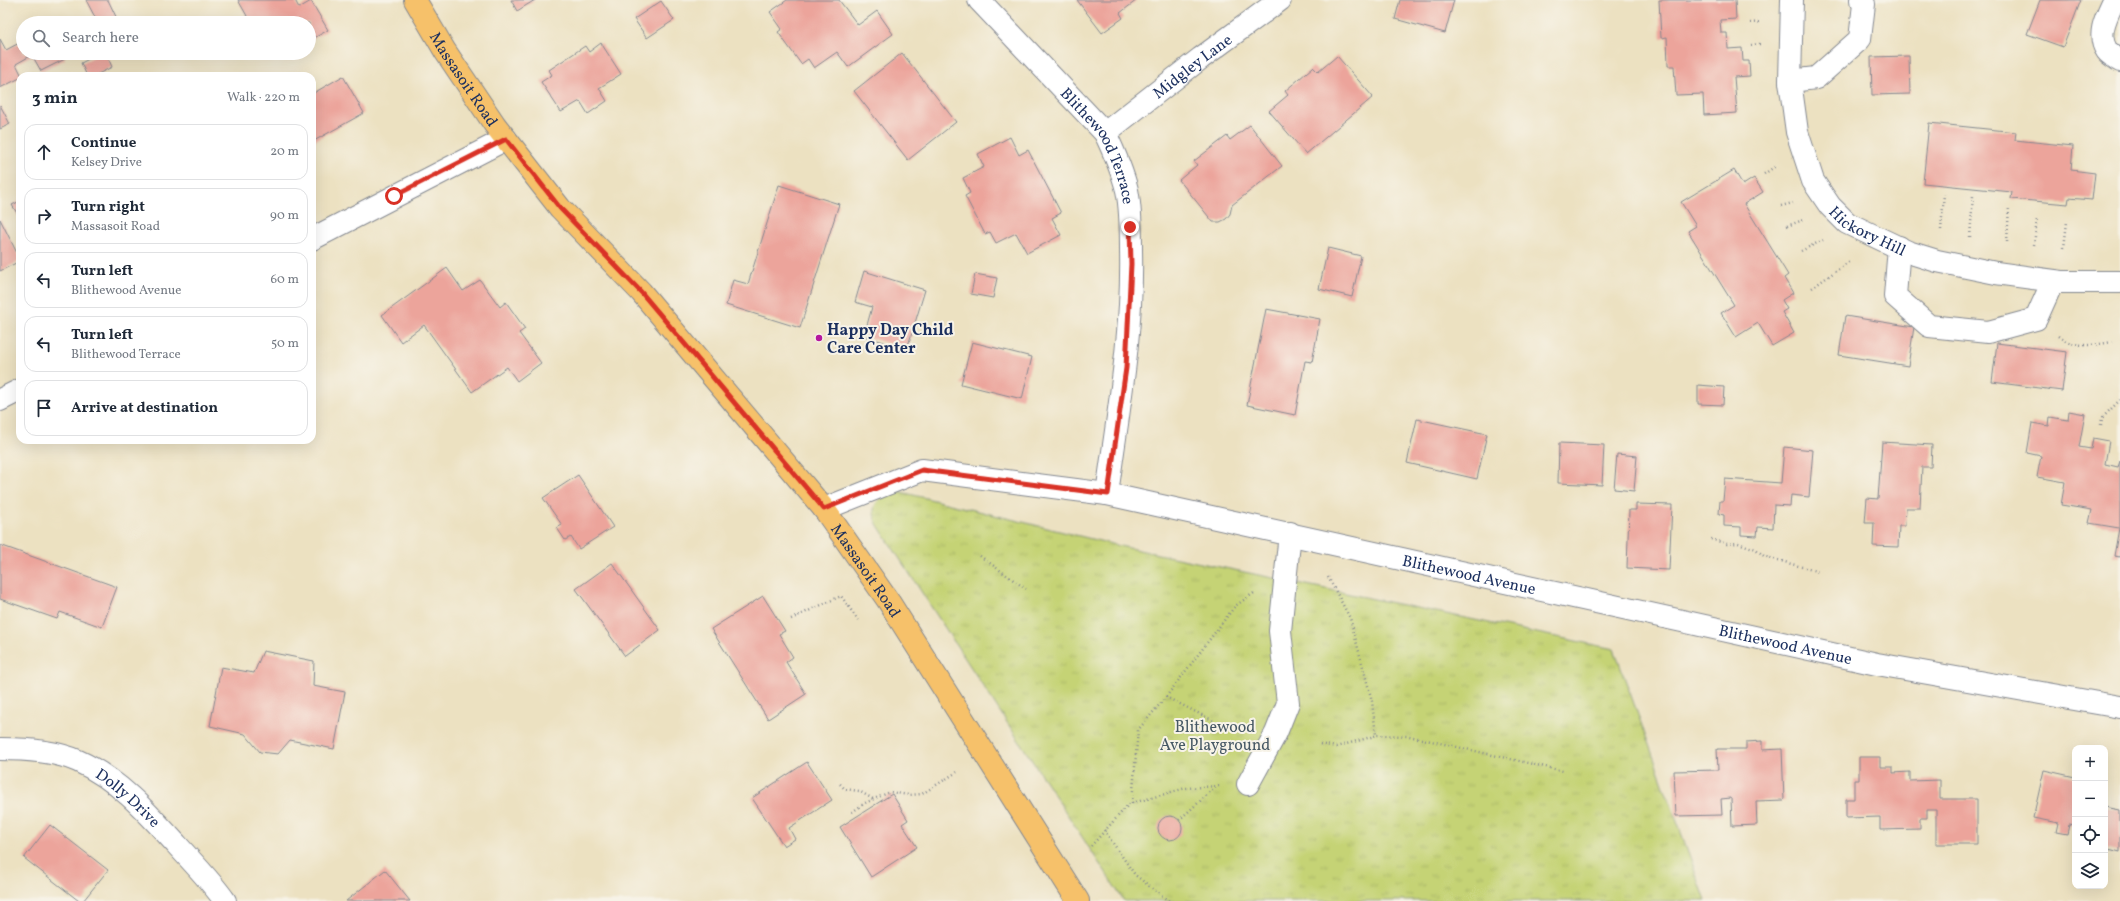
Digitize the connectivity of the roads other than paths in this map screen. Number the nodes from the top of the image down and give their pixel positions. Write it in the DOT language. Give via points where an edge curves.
graph roads {
  1 [pos="415,0"];
  2 [pos="979,0"];
  3 [pos="1280,0"];
  4 [pos="1792,0"];
  5 [pos="1861,0"];
  6 [pos="2114,0"];
  7 [pos="2120,61"];
  8 [pos="1790,81"];
  9 [pos="1105,133"];
  10 [pos="506,139"];
  11 [pos="316,237"];
  12 [pos="1899,247"];
  13 [pos="2053,281"];
  14 [pos="2120,282"];
  15 [pos="16,392"];
  16 [pos="0,400"];
  17 [pos="1108,494"];
  18 [pos="824,509"];
  19 [pos="1290,533"];
  20 [pos="2120,707"];
  21 [pos="0,748"];
  22 [pos="1248,784"];
  23 [pos="225,901"];
  24 [pos="1078,901"];
  1 -- 10 [label="main road, Massasoit Road" via="445,51"];
  2 -- 9 [label="street, Blithewood Terrace"];
  3 -- 9 [label="street, Midgley Lane"];
  4 -- 8 [label="street, Hickory Hill"];
  5 -- 8 [label="street" via="1864,4 1860,39 1816,78"];
  6 -- 7 [label="street" via="2103,25 2103,40 2107,52"];
  8 -- 12 [label="street, Hickory Hill" via="1797,132 1813,181 1830,206 1847,223"];
  9 -- 17 [label="street, Blithewood Terrace" via="1118,160 1127,191 1131,264 1126,368"];
  10 -- 11 [label="street"];
  10 -- 18 [label="main road, Massasoit Road" via="560,208 641,292"];
  12 -- 13 [label="street, Hickory Hill" via="1937,262"];
  12 -- 13 [label="street" via="1895,296 1929,326 1988,332 2036,319"];
  13 -- 14 [label="street, Hickory Hill"];
  15 -- 16 [label="street"];
  17 -- 18 [label="street, Blithewood Avenue" via="922,470"];
  17 -- 19 [label="street, Blithewood Avenue"];
  18 -- 24 [label="main road, Massasoit Road" via="889,602"];
  19 -- 20 [label="street, Blithewood Avenue" via="1877,664"];
  19 -- 22 [label="street" via="1280,631 1288,703 1276,733"];
  21 -- 23 [label="street, Dolly Drive" via="19,748 77,760 106,775 145,810 214,885"];
}
